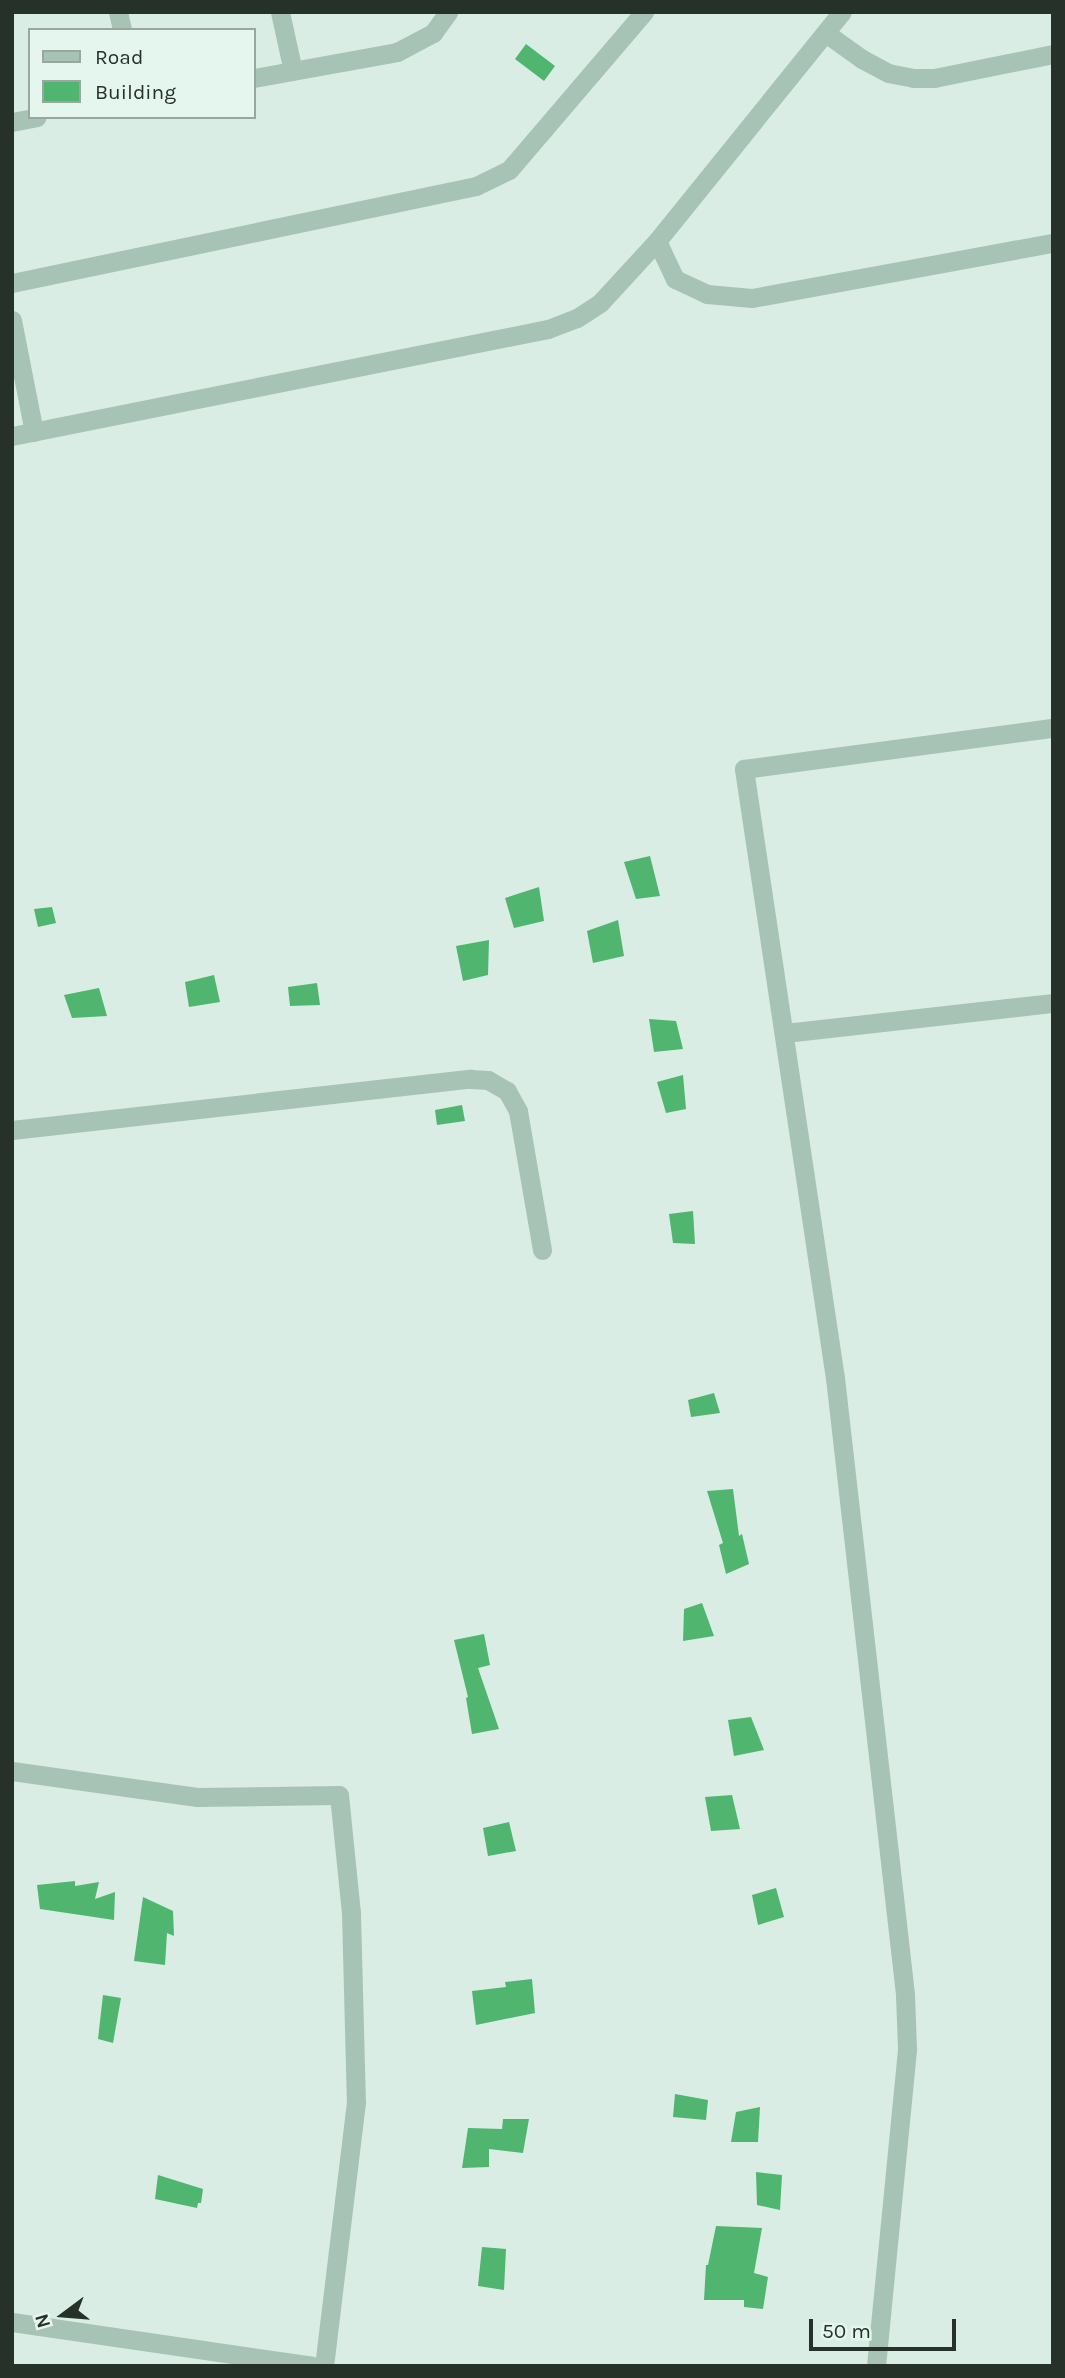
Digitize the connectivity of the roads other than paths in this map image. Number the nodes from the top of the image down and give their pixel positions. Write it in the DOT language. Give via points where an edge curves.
graph roads {
  1 [pos="280,12"];
  2 [pos="448,12"];
  3 [pos="644,12"];
  4 [pos="842,12"];
  5 [pos="827,34"];
  6 [pos="1053,54"];
  7 [pos="293,71"];
  8 [pos="256,78"];
  9 [pos="657,241"];
  10 [pos="1053,243"];
  11 [pos="12,283"];
  12 [pos="12,320"];
  13 [pos="34,432"];
  14 [pos="12,436"];
  15 [pos="1053,728"];
  16 [pos="1053,1003"];
  17 [pos="785,1033"];
  18 [pos="12,1130"];
  19 [pos="542,1250"];
  20 [pos="12,1771"];
  21 [pos="12,2322"];
  22 [pos="312,2366"];
  23 [pos="324,2366"];
  24 [pos="876,2366"];
  1 -- 7 [label="street"];
  2 -- 7 [label="street" via="433,33 397,52"];
  3 -- 11 [label="street" via="509,170 476,186"];
  4 -- 5 [label="street"];
  5 -- 6 [label="street" via="862,60 888,73 913,78"];
  5 -- 9 [label="street"];
  7 -- 8 [label="street"];
  9 -- 10 [label="street" via="675,279 707,294 752,298"];
  9 -- 13 [label="street" via="600,303 548,329"];
  12 -- 13 [label="street"];
  13 -- 14 [label="street"];
  15 -- 17 [label="street" via="744,769"];
  16 -- 17 [label="street"];
  17 -- 24 [label="street" via="835,1378 905,1994 907,2049"];
  18 -- 19 [label="street" via="488,1080 507,1091 518,1111"];
  20 -- 23 [label="street" via="197,1797 338,1795 351,1914 356,2102"];
  21 -- 22 [label="street"];
}
